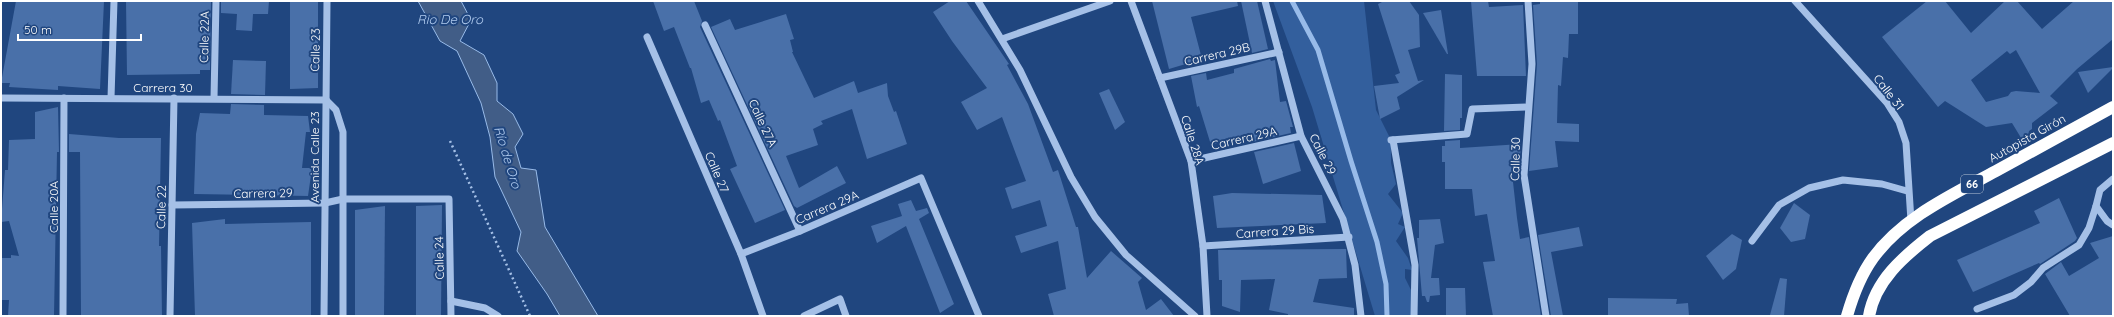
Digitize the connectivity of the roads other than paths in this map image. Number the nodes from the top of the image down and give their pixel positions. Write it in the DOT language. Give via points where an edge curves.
graph roads {
  1 [pos="114,1"];
  2 [pos="216,1"];
  3 [pos="327,1"];
  4 [pos="978,1"];
  5 [pos="1110,1"];
  6 [pos="1131,1"];
  7 [pos="1265,1"];
  8 [pos="1528,1"];
  9 [pos="1795,1"];
  10 [pos="705,25"];
  11 [pos="648,37"];
  12 [pos="1002,39"];
  13 [pos="1279,52"];
  14 [pos="1160,78"];
  15 [pos="1,98"];
  16 [pos="64,98"];
  17 [pos="111,98"];
  18 [pos="174,98"];
  19 [pos="214,98"];
  20 [pos="326,100"];
  21 [pos="1528,107"];
  22 [pos="2113,107"];
  23 [pos="1301,136"];
  24 [pos="2113,143"];
  25 [pos="1191,161"];
  26 [pos="2113,179"];
  27 [pos="1908,191"];
  28 [pos="343,199"];
  29 [pos="449,200"];
  30 [pos="325,203"];
  31 [pos="172,205"];
  32 [pos="2096,206"];
  33 [pos="1910,221"];
  34 [pos="2113,225"];
  35 [pos="800,231"];
  36 [pos="1349,237"];
  37 [pos="1752,241"];
  38 [pos="1202,246"];
  39 [pos="740,254"];
  40 [pos="451,301"];
  41 [pos="1977,309"];
  42 [pos="63,316"];
  43 [pos="170,316"];
  44 [pos="324,316"];
  45 [pos="343,316"];
  46 [pos="451,316"];
  47 [pos="498,316"];
  48 [pos="763,316"];
  49 [pos="804,316"];
  50 [pos="846,316"];
  51 [pos="979,316"];
  52 [pos="1195,316"];
  53 [pos="1207,316"];
  54 [pos="1361,316"];
  55 [pos="1414,316"];
  56 [pos="1546,316"];
  57 [pos="1847,316"];
  58 [pos="1869,316"];
  1 -- 17 [label="street"];
  2 -- 19 [label="street, Calle 22A"];
  3 -- 20 [label="street, Calle 23"];
  4 -- 12 [label="street"];
  5 -- 12 [label="street"];
  6 -- 14 [label="street, Calle 28A"];
  7 -- 13 [label="street, Calle 29"];
  8 -- 21 [label="street, Calle 30" via="1532,64"];
  9 -- 27 [label="street, Calle 31" via="1887,103 1899,122 1906,143"];
  10 -- 35 [label="street, Calle 27A"];
  11 -- 39 [label="street, Calle 27"];
  12 -- 52 [label="street" via="1094,217 1126,255"];
  13 -- 14 [label="street, Carrera 29B"];
  13 -- 23 [label="street, Calle 29"];
  14 -- 25 [label="street, Calle 28A"];
  15 -- 16 [label="street, Carrera 30"];
  16 -- 17 [label="street, Carrera 30"];
  16 -- 42 [label="street, Calle 20A"];
  17 -- 18 [label="street, Carrera 30"];
  18 -- 19 [label="street, Carrera 30"];
  18 -- 31 [label="street, Calle 22"];
  19 -- 20 [label="street, Carrera 30"];
  20 -- 28 [label="street, Avenida Calle 23" via="336,110 343,132"];
  20 -- 30 [label="street, Avenida Calle 23"];
  21 -- 55 [label="street" via="1472,109 1466,134 1392,140 1414,265"];
  21 -- 56 [label="street, Calle 30" via="1524,176"];
  22 -- 33 [label="highway, Autopista Girón / 66"];
  23 -- 25 [label="street, Carrera 29A"];
  23 -- 36 [label="street, Calle 29" via="1335,200"];
  24 -- 58 [label="highway, 66" via="1930,236 1891,270 1878,291"];
  25 -- 38 [label="street, Calle 28A"];
  26 -- 32 [label="street" via="2100,190"];
  27 -- 33 [label="street, Calle 31"];
  27 -- 37 [label="street" via="1882,184 1843,180 1809,188 1779,204"];
  28 -- 29 [label="street, Carrera 29"];
  28 -- 30 [label="street, Carrera 29"];
  28 -- 45 [label="street, Avenida Calle 23"];
  29 -- 40 [label="street, Calle 24"];
  30 -- 31 [label="street, Carrera 29"];
  30 -- 44 [label="street, Avenida Calle 23"];
  31 -- 43 [label="street, Calle 22"];
  32 -- 34 [label="street"];
  32 -- 41 [label="street" via="2089,228 2079,245 2043,268 2014,295"];
  33 -- 57 [label="highway, Autopista Girón / 66" via="1873,258 1854,290"];
  35 -- 39 [label="street, Carrera 29A"];
  35 -- 51 [label="street, Carrera 29A" via="921,178"];
  36 -- 38 [label="street, Carrera 29 Bis"];
  36 -- 54 [label="street, Calle 29"];
  38 -- 53 [label="street, Calle 28A"];
  39 -- 48 [label="street, Calle 27"];
  40 -- 46 [label="street, Calle 24"];
  40 -- 47 [label="street" via="485,308"];
  49 -- 50 [label="street" via="840,299"];
}
